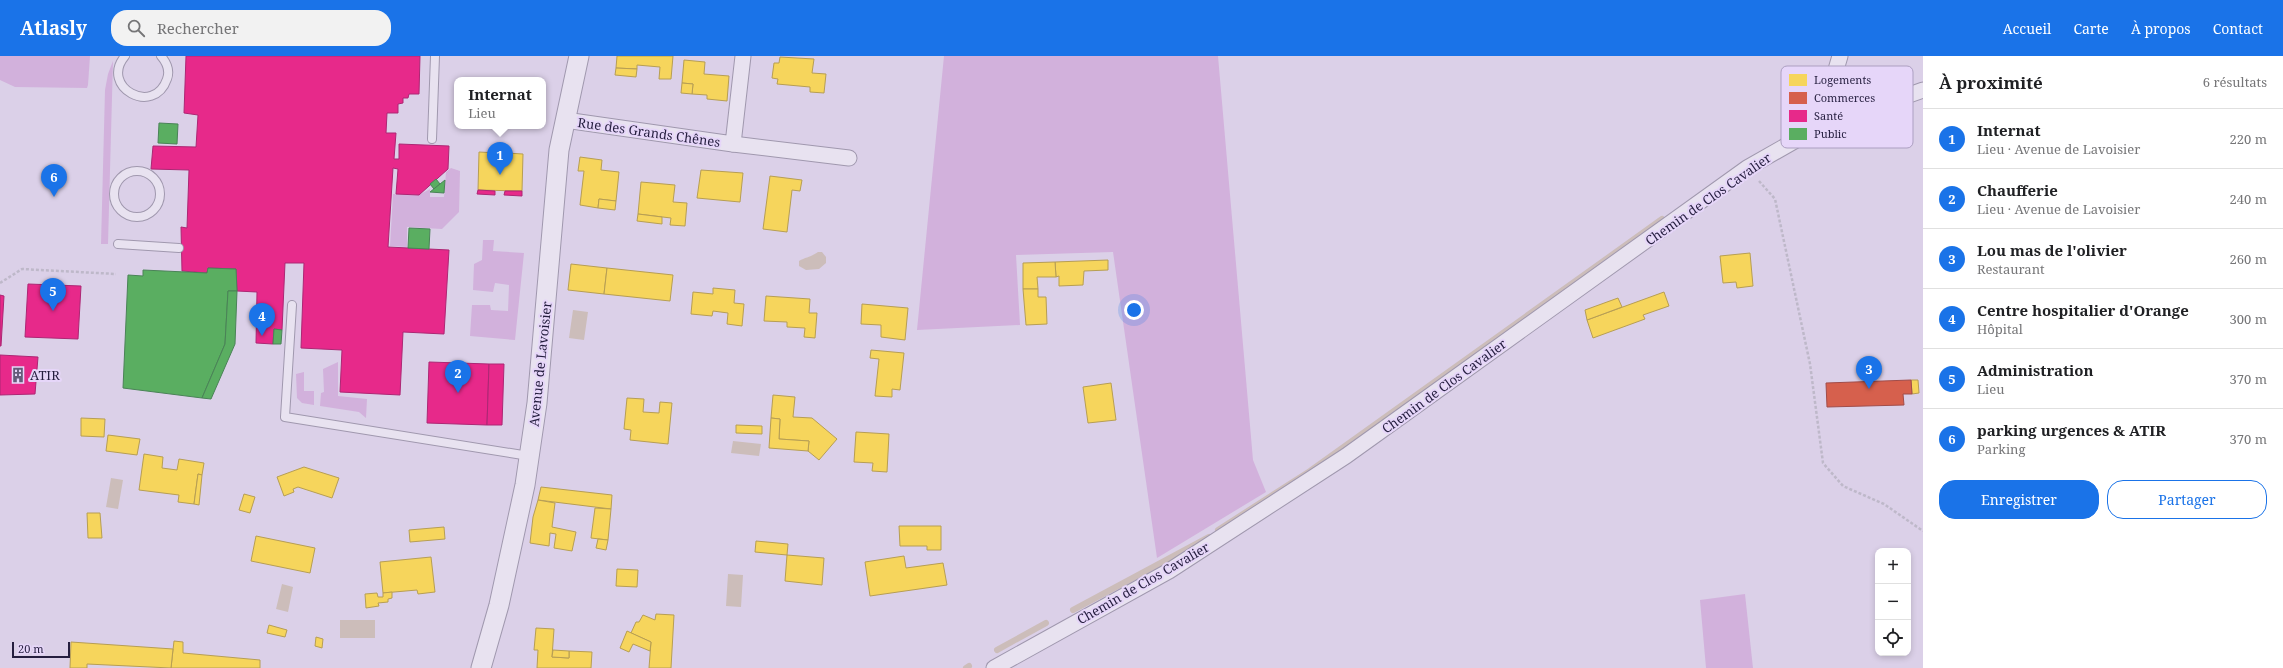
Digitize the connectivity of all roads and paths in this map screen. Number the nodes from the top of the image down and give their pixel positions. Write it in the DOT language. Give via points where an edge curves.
graph roads {
  1 [pos="125,56"];
  2 [pos="161,56"];
  3 [pos="435,56"];
  4 [pos="579,56"];
  5 [pos="743,56"];
  6 [pos="1840,56"];
  7 [pos="1837,66"];
  8 [pos="1923,90"];
  9 [pos="1913,94"];
  10 [pos="565,120"];
  11 [pos="432,139"];
  12 [pos="733,144"];
  13 [pos="1782,148"];
  14 [pos="849,158"];
  15 [pos="1747,168"];
  16 [pos="114,199"];
  17 [pos="118,244"];
  18 [pos="179,248"];
  19 [pos="116,274"];
  20 [pos="0,283"];
  21 [pos="292,305"];
  22 [pos="530,456"];
  23 [pos="1923,531"];
  24 [pos="481,668"];
  25 [pos="994,668"];
  1 -- 2 [label="lane" via="120,64 119,79 128,92 144,97 159,91 164,85 168,69"];
  3 -- 11 [label="lane"];
  4 -- 10 [label="street, Avenue de Lavoisier"];
  5 -- 12 [label="street, Rue des Grands Chênes"];
  6 -- 7 [label="street"];
  8 -- 9 [label="street, Chemin de Clos Cavalier"];
  10 -- 12 [label="street, Rue des Grands Chênes"];
  10 -- 22 [label="street, Avenue de Lavoisier" via="559,150 541,366"];
  12 -- 14 [label="street, Rue des Grands Chênes"];
  13 -- 15 [label="street, Chemin de Clos Cavalier"];
  15 -- 23 [label="path" via="1775,199 1810,364 1823,463 1843,486 1884,504"];
  15 -- 25 [label="street, Chemin de Clos Cavalier" via="1346,456 1169,571"];
  16 -- 16 [label="lane" via="122,212 136,217 151,212 156,207 160,192 158,185 148,174 133,171 126,173 115,184"];
  17 -- 18 [label="lane"];
  19 -- 20 [label="path" via="22,269"];
  21 -- 22 [label="lane" via="285,417"];
  22 -- 24 [label="street, Avenue de Lavoisier" via="499,605"];
}
